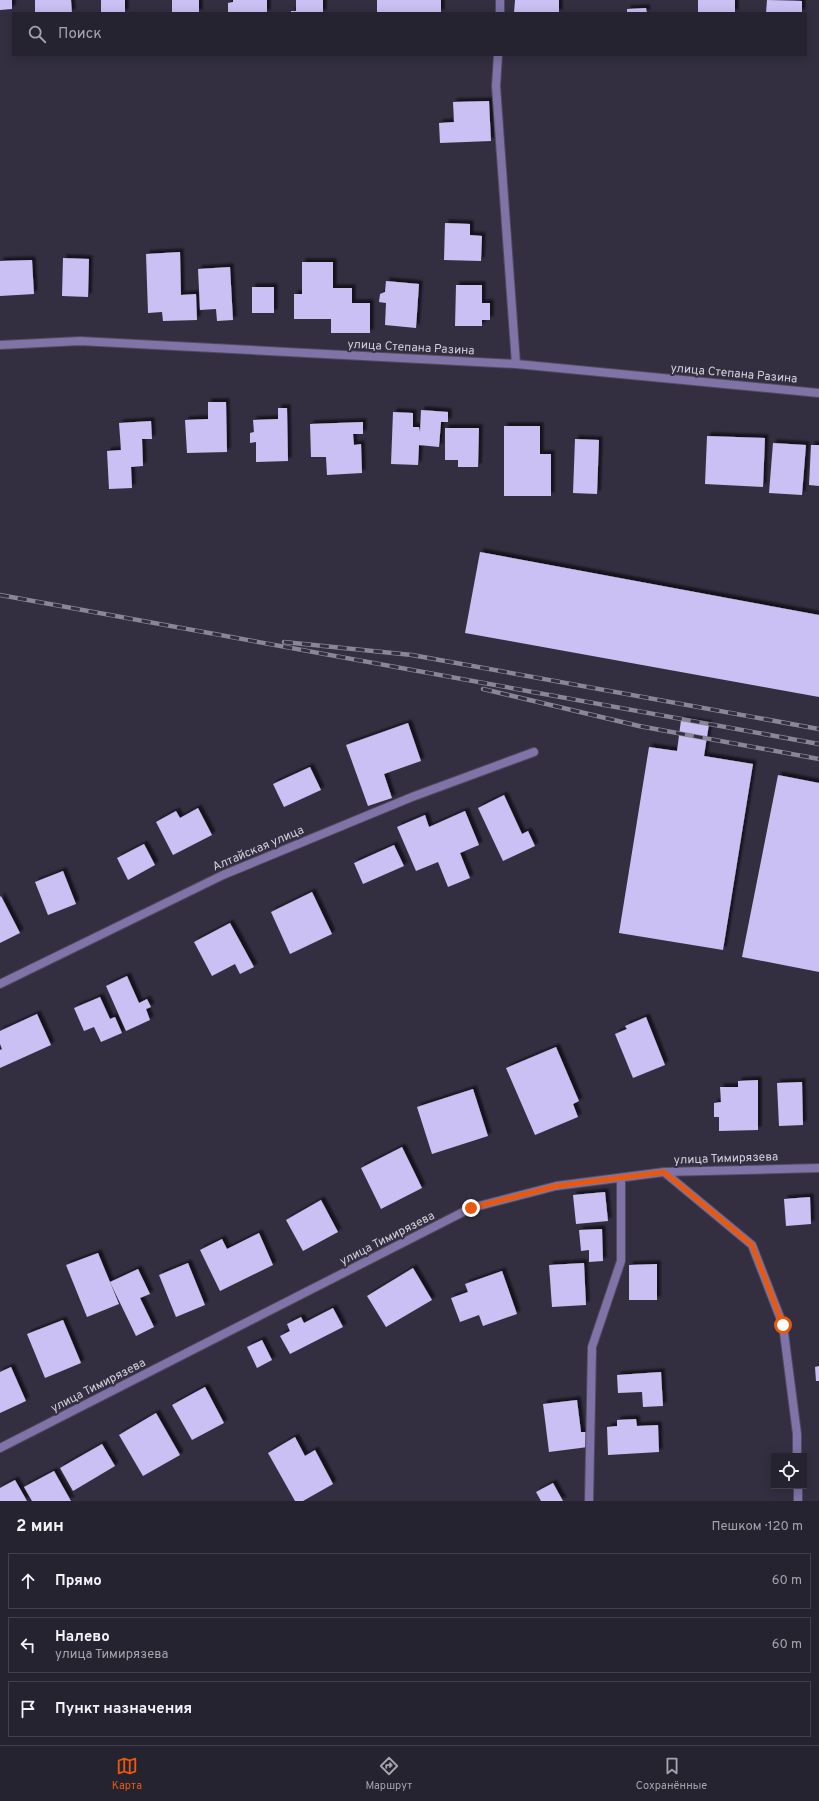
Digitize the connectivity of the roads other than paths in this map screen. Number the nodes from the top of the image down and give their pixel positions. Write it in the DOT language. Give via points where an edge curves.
graph roads {
  1 [pos="500,0"];
  2 [pos="500,12"];
  3 [pos="498,56"];
  4 [pos="0,345"];
  5 [pos="516,364"];
  6 [pos="819,393"];
  7 [pos="534,752"];
  8 [pos="0,984"];
  9 [pos="819,1168"];
  10 [pos="664,1172"];
  11 [pos="621,1178"];
  12 [pos="0,1448"];
  13 [pos="797,1453"];
  14 [pos="798,1489"];
  15 [pos="589,1501"];
  16 [pos="798,1501"];
  1 -- 2 [label="street"];
  3 -- 5 [label="street" via="496,86"];
  4 -- 5 [label="street, улица Степана Разина" via="80,341"];
  5 -- 6 [label="street, улица Степана Разина"];
  7 -- 8 [label="street, Алтайская улица" via="412,797 223,875"];
  9 -- 10 [label="street, улица Тимирязева"];
  10 -- 11 [label="street, улица Тимирязева"];
  10 -- 13 [label="street" via="752,1245 783,1325 797,1434"];
  11 -- 12 [label="street, улица Тимирязева" via="556,1186 471,1208"];
  11 -- 15 [label="street" via="621,1261 592,1347"];
  14 -- 16 [label="street"];
}
